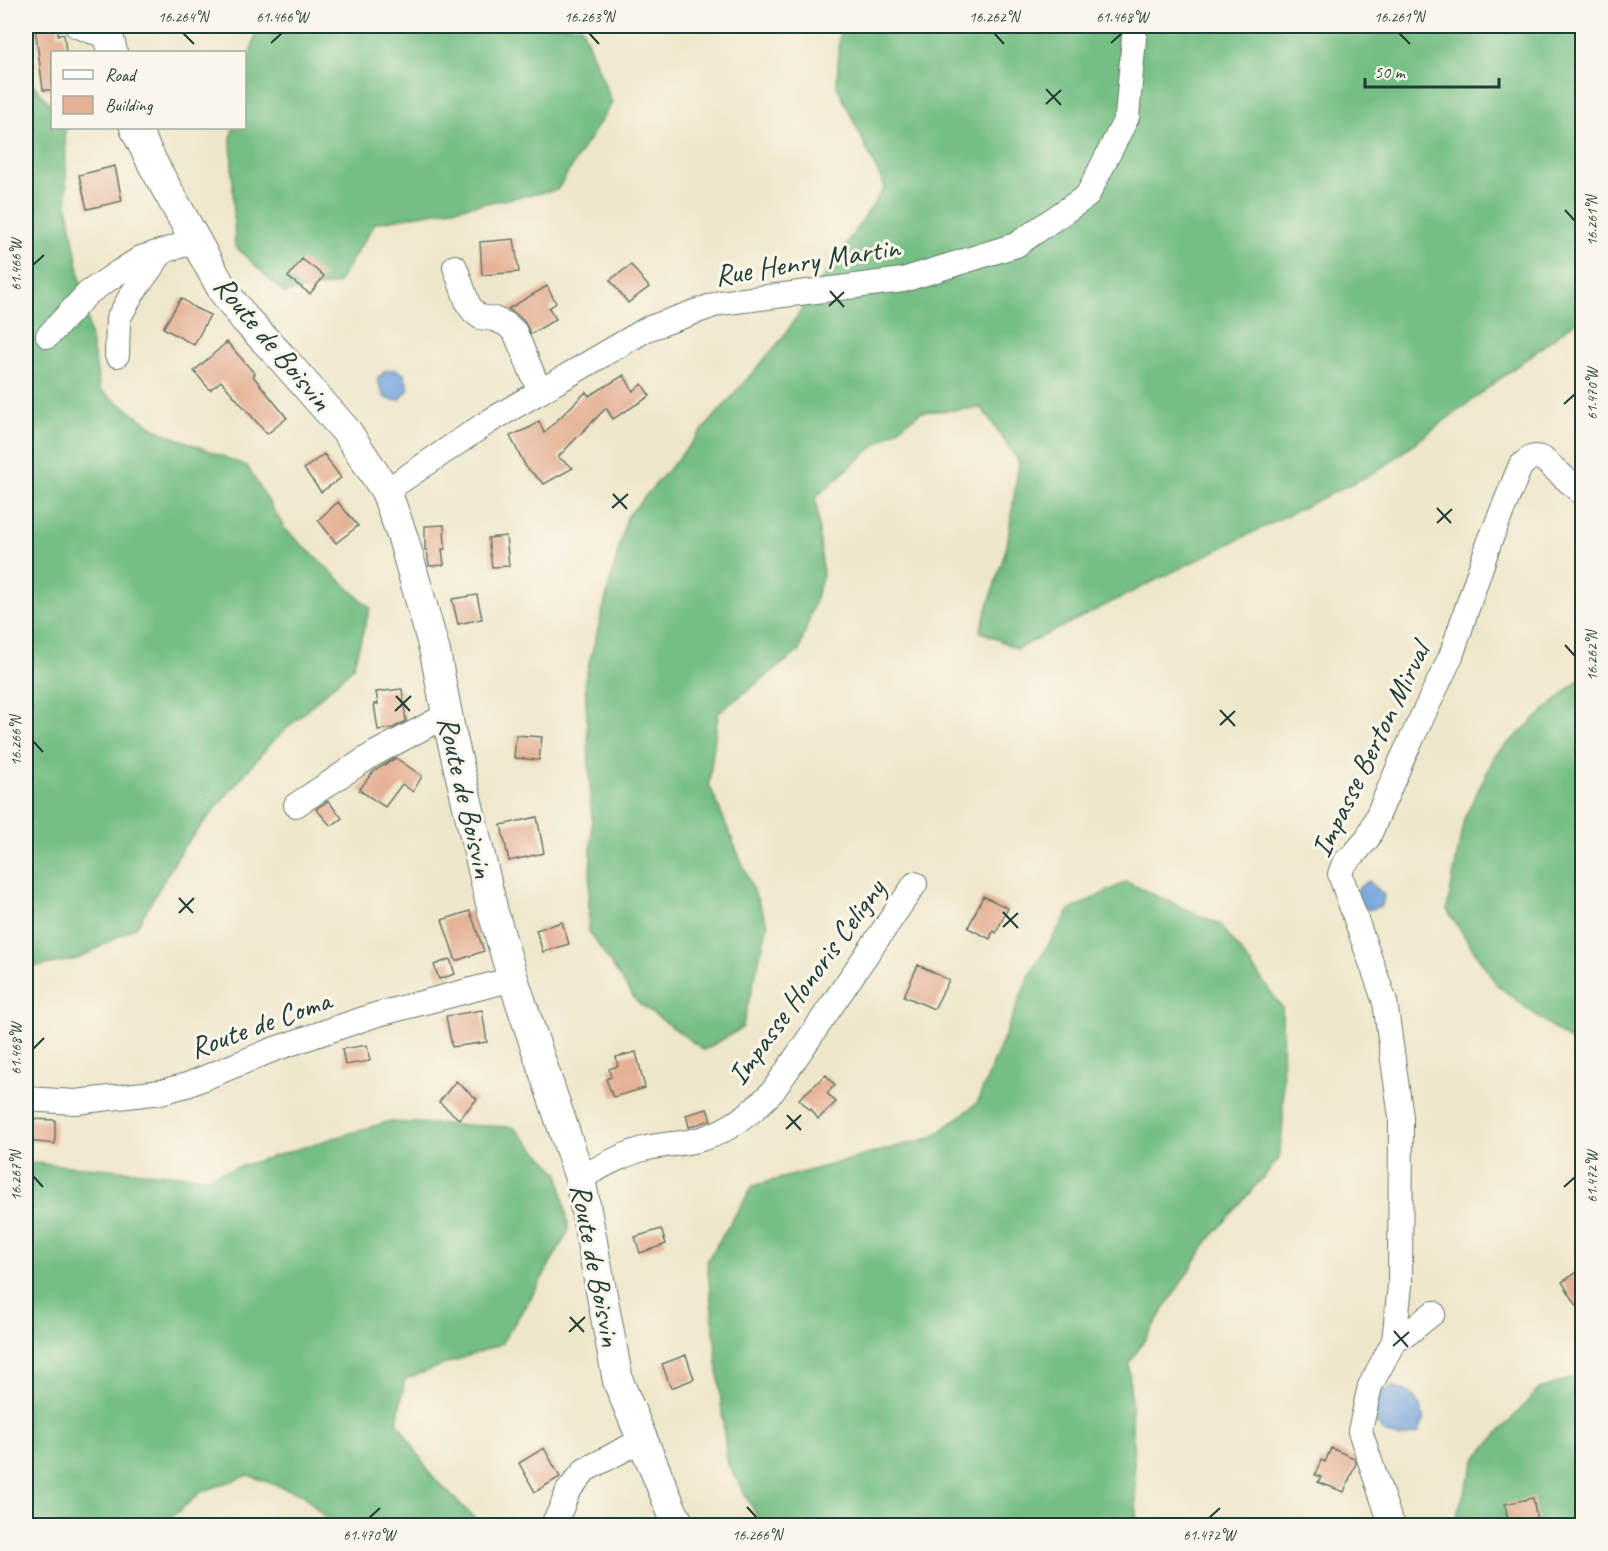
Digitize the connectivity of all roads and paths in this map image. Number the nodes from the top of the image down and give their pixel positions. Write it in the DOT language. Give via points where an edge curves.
graph roads {
  1 [pos="77,26"];
  2 [pos="1136,26"];
  3 [pos="109,38"];
  4 [pos="136,129"];
  5 [pos="195,241"];
  6 [pos="163,251"];
  7 [pos="455,267"];
  8 [pos="48,336"];
  9 [pos="117,355"];
  10 [pos="540,392"];
  11 [pos="386,491"];
  12 [pos="1582,493"];
  13 [pos="447,715"];
  14 [pos="296,805"];
  15 [pos="915,884"];
  16 [pos="513,979"];
  17 [pos="26,1099"];
  18 [pos="580,1178"];
  19 [pos="1433,1312"];
  20 [pos="1394,1341"];
  21 [pos="642,1440"];
  22 [pos="552,1526"];
  23 [pos="680,1526"];
  24 [pos="1394,1526"];
  1 -- 3 [label="street"];
  2 -- 10 [label="street, Rue Henry Martin" via="1126,117 1087,196 1016,245 903,280 720,303 647,329"];
  4 -- 5 [label="main road, Route de Boisvin"];
  5 -- 6 [label="street"];
  5 -- 11 [label="main road, Route de Boisvin" via="224,292 347,432"];
  6 -- 8 [label="street" via="141,258 88,293"];
  6 -- 9 [label="street" via="118,319"];
  7 -- 10 [label="street" via="473,311 480,317 507,324 515,332"];
  10 -- 11 [label="street, Rue Henry Martin"];
  11 -- 13 [label="main road, Route de Boisvin" via="435,652"];
  12 -- 20 [label="street, Impasse Berton Mirval" via="1537,456 1520,467 1489,543 1452,656 1368,838 1344,862 1340,874 1385,1002 1401,1117 1400,1285"];
  13 -- 14 [label="street" via="372,755"];
  13 -- 16 [label="main road, Route de Boisvin" via="493,912"];
  15 -- 18 [label="street, Impasse Honoris Celigny" via="759,1106 731,1127 702,1139 645,1148"];
  16 -- 17 [label="street, Route de Coma" via="375,1016 161,1092 76,1102"];
  16 -- 18 [label="main road, Route de Boisvin"];
  18 -- 21 [label="main road, Route de Boisvin" via="618,1381"];
  19 -- 20 [label="street"];
  20 -- 24 [label="street, Impasse Berton Mirval" via="1370,1386 1360,1431"];
  21 -- 22 [label="street" via="585,1470 568,1491"];
  21 -- 23 [label="main road, Route de Boisvin"];
}
